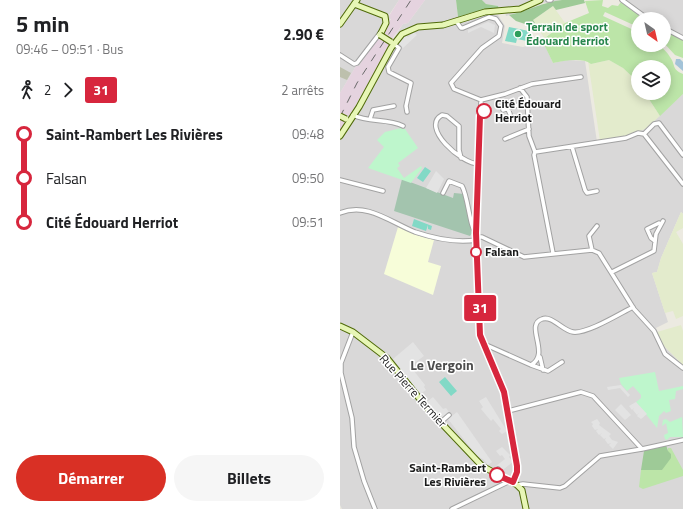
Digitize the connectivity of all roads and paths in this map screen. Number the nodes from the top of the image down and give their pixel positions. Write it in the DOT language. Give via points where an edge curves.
graph roads {
  1 [pos="540,0"];
  2 [pos="548,0"];
  3 [pos="551,0"];
  4 [pos="622,0"];
  5 [pos="356,2"];
  6 [pos="638,12"];
  7 [pos="456,21"];
  8 [pos="340,24"];
  9 [pos="671,32"];
  10 [pos="380,34"];
  11 [pos="683,38"];
  12 [pos="392,43"];
  13 [pos="340,55"];
  14 [pos="581,76"];
  15 [pos="520,88"];
  16 [pos="481,100"];
  17 [pos="527,102"];
  18 [pos="394,106"];
  19 [pos="508,109"];
  20 [pos="503,110"];
  21 [pos="407,112"];
  22 [pos="510,114"];
  23 [pos="353,115"];
  24 [pos="340,116"];
  25 [pos="370,119"];
  26 [pos="347,120"];
  27 [pos="403,126"];
  28 [pos="528,129"];
  29 [pos="644,134"];
  30 [pos="340,136"];
  31 [pos="505,138"];
  32 [pos="572,147"];
  33 [pos="535,152"];
  34 [pos="683,155"];
  35 [pos="461,158"];
  36 [pos="479,164"];
  37 [pos="340,180"];
  38 [pos="683,184"];
  39 [pos="383,191"];
  40 [pos="597,191"];
  41 [pos="442,193"];
  42 [pos="340,213"];
  43 [pos="597,226"];
  44 [pos="476,236"];
  45 [pos="655,241"];
  46 [pos="592,250"];
  47 [pos="553,253"];
  48 [pos="612,272"];
  49 [pos="633,307"];
  50 [pos="340,326"];
  51 [pos="340,329"];
  52 [pos="352,333"];
  53 [pos="484,344"];
  54 [pos="540,356"];
  55 [pos="562,362"];
  56 [pos="531,365"];
  57 [pos="683,368"];
  58 [pos="543,370"];
  59 [pos="508,411"];
  60 [pos="449,415"];
  61 [pos="441,422"];
  62 [pos="683,440"];
  63 [pos="642,450"];
  64 [pos="498,469"];
  65 [pos="494,474"];
  66 [pos="513,483"];
  67 [pos="375,509"];
  68 [pos="452,509"];
  69 [pos="526,509"];
  1 -- 7 [label="street" via="520,9 485,12"];
  2 -- 3 [label="street"];
  4 -- 6 [label="street"];
  5 -- 8 [label="street"];
  5 -- 10 [label="street" via="385,16 386,23"];
  7 -- 12 [label="street" via="413,28"];
  7 -- 16 [label="street" via="464,28 489,17 496,19 501,26 499,36 482,48 452,82 454,90"];
  9 -- 11 [label="street"];
  10 -- 12 [label="street, bridge"];
  10 -- 13 [label="street" via="357,63 354,64"];
  12 -- 21 [label="street" via="399,48 388,67 389,72 411,83"];
  12 -- 23 [label="street"];
  14 -- 15 [label="street"];
  15 -- 16 [label="street"];
  15 -- 17 [label="street" via="527,97"];
  16 -- 36 [label="street"];
  17 -- 19 [label="street"];
  17 -- 28 [label="street"];
  18 -- 25 [label="street" via="373,110"];
  19 -- 20 [label="street"];
  19 -- 22 [label="street"];
  23 -- 25 [label="street"];
  23 -- 26 [label="street"];
  24 -- 26 [label="street, bridge"];
  25 -- 27 [label="street"];
  26 -- 30 [label="street"];
  28 -- 31 [label="street"];
  28 -- 33 [label="street"];
  29 -- 32 [label="street" via="638,133 626,138"];
  29 -- 34 [label="street" via="654,124 659,123"];
  29 -- 38 [label="street"];
  32 -- 33 [label="street"];
  32 -- 40 [label="street" via="585,190 587,193"];
  33 -- 47 [label="street"];
  35 -- 35 [label="street" via="459,126 442,114 437,119 436,129 443,142"];
  35 -- 36 [label="street" via="471,164"];
  36 -- 44 [label="street"];
  37 -- 39 [label="street"];
  41 -- 44 [label="street" via="448,180 462,186 472,230"];
  42 -- 44 [label="street" via="348,210 365,210 426,235 456,240"];
  43 -- 46 [label="street" via="589,236"];
  44 -- 47 [label="street" via="524,257"];
  44 -- 53 [label="street" via="480,329"];
  45 -- 45 [label="street" via="656,234 662,223 647,229"];
  45 -- 48 [label="street" via="652,253"];
  46 -- 47 [label="street"];
  46 -- 48 [label="street" via="599,253"];
  48 -- 49 [label="street"];
  49 -- 54 [label="street" via="581,332 564,330 548,318 542,319 536,328"];
  49 -- 57 [label="street" via="654,331 665,354"];
  50 -- 52 [label="street, Rue Pierre Termier"];
  51 -- 52 [label="street, Rue Pierre Termier"];
  52 -- 61 [label="street, Rue Pierre Termier" via="387,358"];
  52 -- 67 [label="street" via="341,363 341,374 352,418 354,447"];
  53 -- 56 [label="street"];
  53 -- 59 [label="street" via="504,392"];
  54 -- 56 [label="street"];
  54 -- 58 [label="street"];
  55 -- 58 [label="street" via="548,371"];
  56 -- 58 [label="street"];
  59 -- 63 [label="street" via="582,392 588,393"];
  59 -- 66 [label="street" via="517,466"];
  60 -- 61 [label="street"];
  61 -- 65 [label="street, Rue Pierre Termier" via="473,457"];
  62 -- 63 [label="street"];
  63 -- 66 [label="street" via="600,456 560,488"];
  64 -- 65 [label="street"];
  65 -- 66 [label="street, Rue Pierre Termier"];
  66 -- 68 [label="street"];
  66 -- 69 [label="street" via="522,490"];
}
